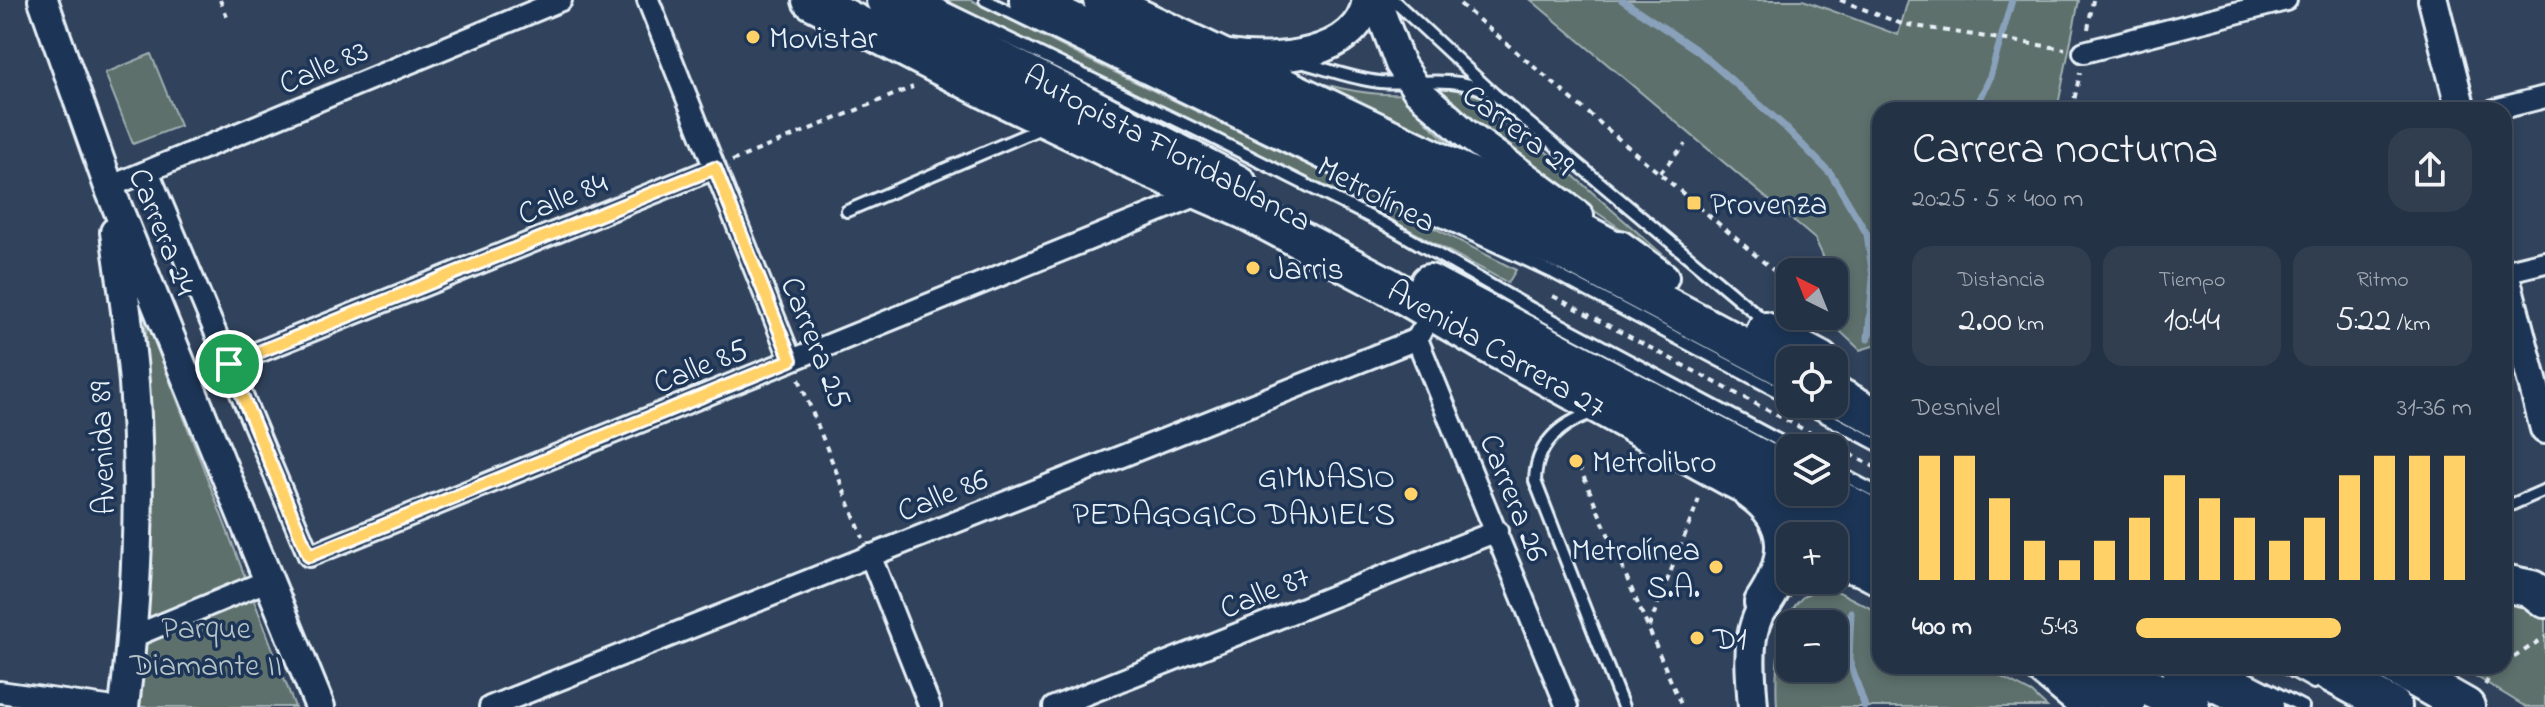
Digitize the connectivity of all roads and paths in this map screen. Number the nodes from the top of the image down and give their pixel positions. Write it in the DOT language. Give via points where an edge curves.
graph roads {
  1 [pos="43,0"];
  2 [pos="220,0"];
  3 [pos="561,0"];
  4 [pos="648,0"];
  5 [pos="811,0"];
  6 [pos="885,0"];
  7 [pos="929,0"];
  8 [pos="985,0"];
  9 [pos="1028,0"];
  10 [pos="1102,0"];
  11 [pos="1367,0"];
  12 [pos="1376,0"];
  13 [pos="1393,0"];
  14 [pos="1840,0"];
  15 [pos="2286,0"];
  16 [pos="2433,0"];
  17 [pos="1460,4"];
  18 [pos="227,17"];
  19 [pos="1208,52"];
  20 [pos="2084,52"];
  21 [pos="1277,58"];
  22 [pos="1410,82"];
  23 [pos="918,85"];
  24 [pos="1494,94"];
  25 [pos="2545,97"];
  26 [pos="2459,102"];
  27 [pos="2512,105"];
  28 [pos="1053,123"];
  29 [pos="1685,144"];
  30 [pos="715,168"];
  31 [pos="148,171"];
  32 [pos="1660,173"];
  33 [pos="109,187"];
  34 [pos="1203,193"];
  35 [pos="847,211"];
  36 [pos="2545,262"];
  37 [pos="2512,270"];
  38 [pos="1776,272"];
  39 [pos="1664,277"];
  40 [pos="1553,296"];
  41 [pos="2512,302"];
  42 [pos="158,308"];
  43 [pos="127,318"];
  44 [pos="1425,326"];
  45 [pos="1780,346"];
  46 [pos="1787,346"];
  47 [pos="1776,348"];
  48 [pos="791,360"];
  49 [pos="229,364"];
  50 [pos="1848,374"];
  51 [pos="1872,387"];
  52 [pos="1776,391"];
  53 [pos="1848,402"];
  54 [pos="1604,409"];
  55 [pos="1872,415"];
  56 [pos="1827,418"];
  57 [pos="2545,425"];
  58 [pos="1776,439"];
  59 [pos="1872,442"];
  60 [pos="1579,466"];
  61 [pos="1872,466"];
  62 [pos="1776,467"];
  63 [pos="1848,477"];
  64 [pos="1733,479"];
  65 [pos="1872,490"];
  66 [pos="2545,490"];
  67 [pos="1699,499"];
  68 [pos="1848,504"];
  69 [pos="2512,504"];
  70 [pos="1872,517"];
  71 [pos="1497,531"];
  72 [pos="1872,549"];
  73 [pos="870,555"];
  74 [pos="1848,568"];
  75 [pos="1872,577"];
  76 [pos="269,580"];
  77 [pos="2512,585"];
  78 [pos="1776,590"];
  79 [pos="2545,599"];
  80 [pos="1763,603"];
  81 [pos="1649,629"];
  82 [pos="132,637"];
  83 [pos="2545,637"];
  84 [pos="2512,658"];
  85 [pos="2046,674"];
  86 [pos="2090,674"];
  87 [pos="2119,674"];
  88 [pos="2197,674"];
  89 [pos="2239,674"];
  90 [pos="2411,674"];
  91 [pos="2439,674"];
  92 [pos="2491,674"];
  93 [pos="2319,676"];
  94 [pos="0,692"];
  95 [pos="2471,703"];
  96 [pos="107,707"];
  97 [pos="124,707"];
  98 [pos="320,707"];
  99 [pos="490,707"];
  100 [pos="930,707"];
  101 [pos="1054,707"];
  102 [pos="1567,707"];
  103 [pos="1623,707"];
  104 [pos="1682,707"];
  105 [pos="1753,707"];
  106 [pos="2085,707"];
  107 [pos="2126,707"];
  108 [pos="2191,707"];
  109 [pos="2265,707"];
  110 [pos="2303,707"];
  111 [pos="2393,707"];
  1 -- 33 [label="street, Carrera 24"];
  2 -- 18 [label="path"];
  3 -- 31 [label="street, Calle 83"];
  4 -- 30 [label="street, Carrera 25"];
  5 -- 28 [label="highway, Avenida Carrera 27"];
  6 -- 62 [label="highway, Autopista Floridablanca"];
  7 -- 58 [label="lane, Metrolínea" via="1386,225"];
  8 -- 52 [label="lane, Metrolínea" via="1554,273"];
  9 -- 47 [label="highway, Autopista Floridablanca" via="1459,207"];
  10 -- 19 [label="highway"];
  11 -- 21 [label="street" via="1360,19 1338,40"];
  12 -- 22 [label="street, Carrera 29"];
  13 -- 24 [label="lane"];
  14 -- 20 [label="path" via="1902,24"];
  15 -- 20 [label="street"];
  16 -- 26 [label="street"];
  17 -- 32 [label="path"];
  19 -- 21 [label="street"];
  19 -- 39 [label="highway" via="1535,207"];
  21 -- 22 [label="lane" via="1364,79"];
  22 -- 24 [label="lane" via="1453,81"];
  22 -- 39 [label="street, Carrera 29" via="1465,133"];
  23 -- 30 [label="path"];
  24 -- 46 [label="lane"];
  25 -- 27 [label="street"];
  28 -- 34 [label="highway, Avenida Carrera 27"];
  28 -- 35 [label="lane"];
  29 -- 32 [label="path"];
  30 -- 48 [label="street, Carrera 25"];
  30 -- 49 [label="street, Calle 84"];
  31 -- 33 [label="street, Calle 83"];
  31 -- 49 [label="street"];
  32 -- 38 [label="path"];
  33 -- 42 [label="street, Carrera 24"];
  33 -- 43 [label="street, Avenida 89"];
  34 -- 44 [label="highway, Avenida Carrera 27" via="1246,211"];
  34 -- 48 [label="street, Calle 85"];
  36 -- 37 [label="street"];
  39 -- 45 [label="highway"];
  40 -- 61 [label="path"];
  41 -- 57 [label="street"];
  42 -- 43 [label="street" via="139,303"];
  42 -- 76 [label="street, Carrera 24"];
  43 -- 82 [label="street, Avenida 89" via="137,446"];
  44 -- 54 [label="highway, Avenida Carrera 27"];
  44 -- 71 [label="street, Carrera 26"];
  44 -- 73 [label="street, Calle 86"];
  48 -- 49 [label="street, Calle 85" via="309,556"];
  48 -- 73 [label="path, Carrera 25"];
  50 -- 51 [label="highway"];
  53 -- 55 [label="highway"];
  54 -- 64 [label="highway, Avenida Carrera 27"];
  54 -- 103 [label="lane" via="1572,422 1546,443 1535,481"];
  56 -- 59 [label="lane"];
  60 -- 81 [label="path"];
  63 -- 65 [label="lane"];
  64 -- 72 [label="highway, Avenida Carrera 27"];
  64 -- 80 [label="highway" via="1768,505 1783,537 1781,572"];
  66 -- 69 [label="lane"];
  67 -- 81 [label="path"];
  68 -- 70 [label="highway"];
  71 -- 101 [label="street, Calle 87"];
  71 -- 102 [label="street, Carrera 26"];
  73 -- 99 [label="street, Calle 86"];
  73 -- 100 [label="street"];
  74 -- 75 [label="street"];
  76 -- 82 [label="street"];
  76 -- 98 [label="street, Carrera 24"];
  77 -- 79 [label="highway" via="2532,589"];
  78 -- 80 [label="street"];
  80 -- 105 [label="street" via="1751,636"];
  81 -- 104 [label="path"];
  82 -- 97 [label="street, Avenida 89"];
  83 -- 84 [label="path"];
  85 -- 106 [label="street"];
  86 -- 107 [label="highway"];
  87 -- 108 [label="highway"];
  88 -- 109 [label="highway"];
  89 -- 110 [label="lane"];
  90 -- 95 [label="highway"];
  91 -- 95 [label="highway"];
  92 -- 95 [label="path"];
  93 -- 111 [label="highway"];
  94 -- 96 [label="street"];
}
